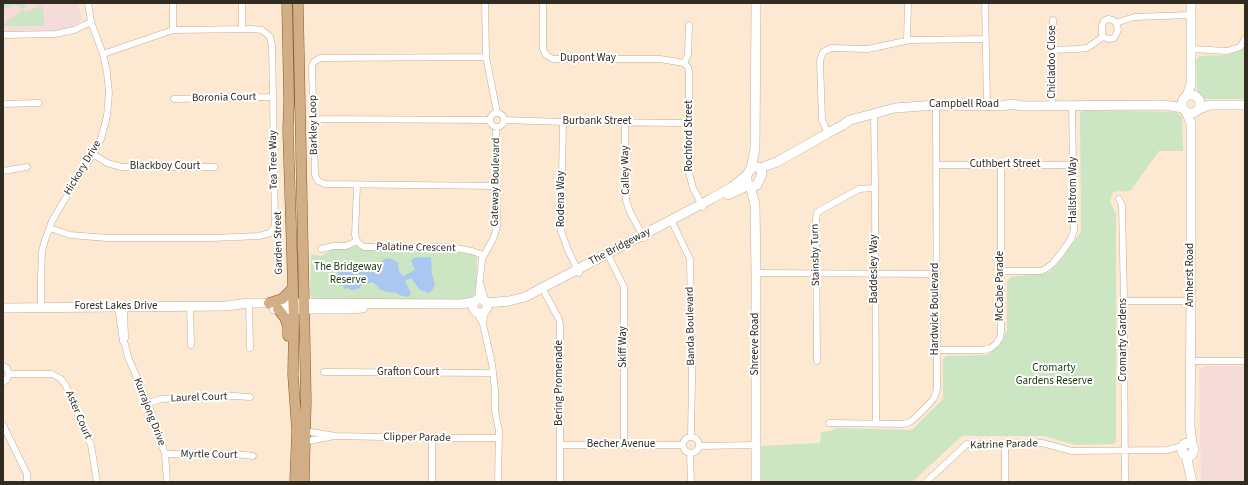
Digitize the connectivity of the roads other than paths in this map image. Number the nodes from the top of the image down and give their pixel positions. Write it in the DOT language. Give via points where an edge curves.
graph roads {
  1 [pos="88,3"];
  2 [pos="173,3"];
  3 [pos="242,3"];
  4 [pos="287,3"];
  5 [pos="298,3"];
  6 [pos="485,3"];
  7 [pos="543,3"];
  8 [pos="756,3"];
  9 [pos="908,3"];
  10 [pos="985,3"];
  11 [pos="1191,3"];
  12 [pos="1191,15"];
  13 [pos="1053,20"];
  14 [pos="91,22"];
  15 [pos="1116,23"];
  16 [pos="689,26"];
  17 [pos="242,29"];
  18 [pos="173,30"];
  19 [pos="3,35"];
  20 [pos="1103,37"];
  21 [pos="1245,38"];
  22 [pos="986,39"];
  23 [pos="908,40"];
  24 [pos="1191,49"];
  25 [pos="1052,50"];
  26 [pos="103,54"];
  27 [pos="486,57"];
  28 [pos="684,63"];
  29 [pos="274,97"];
  30 [pos="174,99"];
  31 [pos="39,103"];
  32 [pos="3,104"];
  33 [pos="1191,104"];
  34 [pos="936,105"];
  35 [pos="987,105"];
  36 [pos="1052,105"];
  37 [pos="1072,105"];
  38 [pos="1245,105"];
  39 [pos="497,112"];
  40 [pos="874,113"];
  41 [pos="314,119"];
  42 [pos="490,120"];
  43 [pos="504,120"];
  44 [pos="563,122"];
  45 [pos="626,122"];
  46 [pos="689,123"];
  47 [pos="496,127"];
  48 [pos="828,133"];
  49 [pos="93,154"];
  50 [pos="1001,165"];
  51 [pos="1074,165"];
  52 [pos="936,166"];
  53 [pos="27,167"];
  54 [pos="216,167"];
  55 [pos="3,171"];
  56 [pos="754,176"];
  57 [pos="357,185"];
  58 [pos="497,186"];
  59 [pos="875,188"];
  60 [pos="1119,199"];
  61 [pos="702,206"];
  62 [pos="672,222"];
  63 [pos="50,228"];
  64 [pos="643,236"];
  65 [pos="357,241"];
  66 [pos="321,249"];
  67 [pos="608,255"];
  68 [pos="483,256"];
  69 [pos="578,271"];
  70 [pos="1001,271"];
  71 [pos="756,273"];
  72 [pos="817,273"];
  73 [pos="875,274"];
  74 [pos="937,274"];
  75 [pos="292,290"];
  76 [pos="543,290"];
  77 [pos="1124,301"];
  78 [pos="1191,301"];
  79 [pos="269,303"];
  80 [pos="480,305"];
  81 [pos="249,306"];
  82 [pos="293,306"];
  83 [pos="304,306"];
  84 [pos="121,307"];
  85 [pos="190,307"];
  86 [pos="3,308"];
  87 [pos="41,308"];
  88 [pos="278,309"];
  89 [pos="191,345"];
  90 [pos="250,348"];
  91 [pos="936,350"];
  92 [pos="817,361"];
  93 [pos="1191,361"];
  94 [pos="1245,361"];
  95 [pos="3,366"];
  96 [pos="324,372"];
  97 [pos="492,373"];
  98 [pos="10,374"];
  99 [pos="294,375"];
  100 [pos="3,382"];
  101 [pos="250,397"];
  102 [pos="148,403"];
  103 [pos="828,423"];
  104 [pos="876,424"];
  105 [pos="3,425"];
  106 [pos="301,431"];
  107 [pos="336,436"];
  108 [pos="691,437"];
  109 [pos="432,438"];
  110 [pos="498,438"];
  111 [pos="301,442"];
  112 [pos="1005,443"];
  113 [pos="560,445"];
  114 [pos="624,445"];
  115 [pos="683,445"];
  116 [pos="756,445"];
  117 [pos="699,446"];
  118 [pos="1125,450"];
  119 [pos="1186,450"];
  120 [pos="690,453"];
  121 [pos="165,454"];
  122 [pos="253,456"];
  123 [pos="932,477"];
  124 [pos="1191,480"];
  125 [pos="27,482"];
  126 [pos="97,482"];
  127 [pos="167,482"];
  128 [pos="295,482"];
  129 [pos="304,482"];
  130 [pos="432,482"];
  131 [pos="498,482"];
  132 [pos="560,482"];
  133 [pos="691,482"];
  134 [pos="756,482"];
  135 [pos="926,482"];
  136 [pos="936,482"];
  137 [pos="1005,482"];
  138 [pos="1125,482"];
  1 -- 14 [label="street, Hickory Drive"];
  2 -- 18 [label="street"];
  3 -- 17 [label="street"];
  4 -- 75 [label="main road, Garden Street"];
  5 -- 83 [label="main road, Garden Street"];
  6 -- 27 [label="street"];
  7 -- 28 [label="street, Dupont Way" via="543,49 546,55 553,59 660,59"];
  8 -- 56 [label="street, Shreeve Road"];
  9 -- 23 [label="street"];
  10 -- 22 [label="street"];
  11 -- 12 [label="street, Amherst Road"];
  12 -- 15 [label="street" via="1134,17"];
  12 -- 24 [label="street, Amherst Road"];
  13 -- 25 [label="street, Chicladoo Close"];
  14 -- 19 [label="street" via="74,30 56,34"];
  14 -- 26 [label="street, Hickory Drive"];
  15 -- 20 [label="street" via="1118,30 1114,38"];
  15 -- 20 [label="street" via="1111,19 1104,21"];
  16 -- 28 [label="street" via="688,55"];
  17 -- 18 [label="street, Tea Tree Way"];
  17 -- 29 [label="street, Tea Tree Way" via="262,30 270,36"];
  18 -- 26 [label="street, Tea Tree Way"];
  20 -- 25 [label="street" via="1087,48"];
  21 -- 24 [label="street" via="1240,47 1227,51"];
  22 -- 23 [label="street"];
  22 -- 35 [label="street"];
  23 -- 48 [label="street" via="868,49 831,48 823,52 820,61 822,120"];
  24 -- 33 [label="street, Amherst Road"];
  25 -- 36 [label="street, Chicladoo Close"];
  26 -- 49 [label="street, Hickory Drive" via="109,93 107,116 101,139"];
  27 -- 39 [label="street"];
  27 -- 41 [label="street, Barkley Loop" via="320,58 312,66"];
  28 -- 46 [label="street, Rochford Street" via="689,72"];
  29 -- 30 [label="street, Boronia Court"];
  29 -- 63 [label="street, Tea Tree Way" via="275,226 270,233 259,236 107,238 70,235"];
  31 -- 32 [label="street"];
  33 -- 37 [label="street, Campbell Road"];
  33 -- 38 [label="street, Campbell Road"];
  33 -- 78 [label="street, Amherst Road"];
  34 -- 35 [label="street, Campbell Road"];
  34 -- 40 [label="street, Campbell Road"];
  34 -- 52 [label="street, Hardwick Boulevard"];
  35 -- 36 [label="street, Campbell Road"];
  36 -- 37 [label="street, Campbell Road"];
  37 -- 51 [label="street, Hallstrom Way"];
  39 -- 42 [label="street" via="491,115"];
  39 -- 43 [label="street" via="502,114"];
  40 -- 48 [label="street, Campbell Road" via="850,120"];
  40 -- 59 [label="street, Baddesley Way"];
  41 -- 42 [label="street"];
  41 -- 57 [label="street, Barkley Loop" via="315,175 318,181 325,184"];
  42 -- 47 [label="street"];
  43 -- 44 [label="street, Burbank Street"];
  43 -- 47 [label="street" via="502,125"];
  44 -- 45 [label="street, Burbank Street"];
  44 -- 69 [label="street, Rodena Way" via="561,231"];
  45 -- 46 [label="street, Burbank Street"];
  45 -- 64 [label="street, Calley Way" via="626,200"];
  46 -- 61 [label="street, Rochford Street" via="689,173"];
  47 -- 58 [label="street, Gateway Boulevard"];
  48 -- 56 [label="street, Campbell Road"];
  49 -- 54 [label="street, Blackboy Court" via="106,163 122,167"];
  49 -- 63 [label="street, Hickory Drive"];
  50 -- 51 [label="street, Cuthbert Street"];
  50 -- 52 [label="street, Cuthbert Street"];
  50 -- 70 [label="street, McCabe Parade"];
  51 -- 70 [label="street, Hallstrom Way" via="1074,230 1062,252 1053,263 1041,270"];
  52 -- 74 [label="street, Hardwick Boulevard"];
  53 -- 55 [label="street"];
  56 -- 61 [label="street, The Bridgeway"];
  56 -- 71 [label="street, Shreeve Road"];
  57 -- 58 [label="street, Barkley Loop"];
  57 -- 65 [label="street"];
  58 -- 68 [label="street, Gateway Boulevard" via="494,238"];
  59 -- 72 [label="street, Stainsby Turn" via="859,189 817,213"];
  59 -- 73 [label="street, Baddesley Way"];
  60 -- 77 [label="street, Cromarty Gardens" via="1122,205"];
  61 -- 62 [label="street, The Bridgeway"];
  62 -- 64 [label="street, The Bridgeway"];
  62 -- 108 [label="street, Banda Boulevard" via="690,259"];
  63 -- 87 [label="street, Hickory Drive" via="42,252"];
  64 -- 67 [label="street, The Bridgeway"];
  65 -- 66 [label="street" via="346,246"];
  65 -- 68 [label="street, Palatine Crescent" via="364,247 450,247"];
  67 -- 69 [label="street, The Bridgeway"];
  67 -- 114 [label="street, Skiff Way" via="624,287"];
  68 -- 80 [label="street, Gateway Boulevard" via="480,267"];
  69 -- 76 [label="street, The Bridgeway"];
  70 -- 91 [label="street, McCabe Parade" via="1001,332 996,344 984,350"];
  71 -- 72 [label="street"];
  71 -- 116 [label="street, Shreeve Road"];
  72 -- 73 [label="street"];
  72 -- 92 [label="street, Stainsby Turn"];
  73 -- 74 [label="street"];
  73 -- 104 [label="street, Baddesley Way"];
  74 -- 91 [label="street, Hardwick Boulevard"];
  75 -- 79 [label="main road" via="282,299"];
  75 -- 82 [label="main road, Garden Street"];
  76 -- 80 [label="street, The Bridgeway" via="520,299"];
  76 -- 113 [label="street, Bering Promenade" via="560,324"];
  77 -- 78 [label="street"];
  77 -- 118 [label="street, Cromarty Gardens"];
  78 -- 93 [label="street, Amherst Road"];
  79 -- 81 [label="street, Forest Lakes Drive"];
  79 -- 82 [label="street, Forest Lakes Drive"];
  80 -- 83 [label="street, The Bridgeway" via="374,307 350,310"];
  80 -- 97 [label="street"];
  81 -- 85 [label="street, Forest Lakes Drive"];
  81 -- 88 [label="street, Forest Lakes Drive"];
  81 -- 90 [label="street"];
  82 -- 83 [label="street, The Bridgeway"];
  82 -- 88 [label="street, Forest Lakes Drive"];
  82 -- 99 [label="main road, Garden Street"];
  83 -- 106 [label="main road, Garden Street" via="306,400"];
  84 -- 85 [label="street, Forest Lakes Drive"];
  84 -- 87 [label="street, Forest Lakes Drive"];
  84 -- 102 [label="street, Kurrajong Drive" via="122,334 128,357"];
  85 -- 89 [label="street"];
  86 -- 87 [label="street, Forest Lakes Drive"];
  88 -- 99 [label="main road" via="288,327 289,365"];
  91 -- 104 [label="street, Hardwick Boulevard" via="937,389 930,403 910,422"];
  93 -- 94 [label="street"];
  93 -- 119 [label="street, Amherst Road" via="1190,427"];
  95 -- 98 [label="street"];
  96 -- 97 [label="street, Grafton Court"];
  97 -- 110 [label="street"];
  98 -- 100 [label="street"];
  98 -- 126 [label="street, Aster Court" via="52,374 61,379 91,446"];
  99 -- 106 [label="main road, Garden Street"];
  101 -- 102 [label="street, Laurel Court" via="162,399"];
  102 -- 121 [label="street, Kurrajong Drive"];
  103 -- 104 [label="street, Hardwick Boulevard"];
  105 -- 125 [label="street" via="27,474"];
  106 -- 107 [label="street, Clipper Parade"];
  106 -- 111 [label="main road, Garden Street"];
  107 -- 109 [label="street, Clipper Parade"];
  107 -- 111 [label="street, Clipper Parade"];
  108 -- 115 [label="street" via="685,440"];
  108 -- 117 [label="street" via="697,440"];
  109 -- 110 [label="street, Clipper Parade"];
  109 -- 130 [label="street"];
  110 -- 131 [label="street"];
  111 -- 128 [label="main road, Garden Street"];
  111 -- 129 [label="main road, Garden Street"];
  112 -- 118 [label="street, Katrine Parade" via="1042,443 1072,451"];
  112 -- 123 [label="street, Katrine Parade" via="967,444"];
  112 -- 137 [label="street"];
  113 -- 114 [label="street, Becher Avenue"];
  113 -- 132 [label="street, Bering Promenade"];
  114 -- 115 [label="street, Becher Avenue"];
  115 -- 120 [label="street" via="685,451"];
  116 -- 117 [label="street"];
  116 -- 134 [label="street, Shreeve Road"];
  117 -- 120 [label="street" via="696,451"];
  118 -- 119 [label="street, Katrine Parade"];
  118 -- 138 [label="street, Cromarty Gardens"];
  119 -- 124 [label="street, Amherst Road"];
  120 -- 133 [label="street"];
  121 -- 122 [label="street, Myrtle Court"];
  121 -- 127 [label="street, Kurrajong Drive"];
  123 -- 135 [label="street, Katrine Parade"];
  123 -- 136 [label="street"];
}
